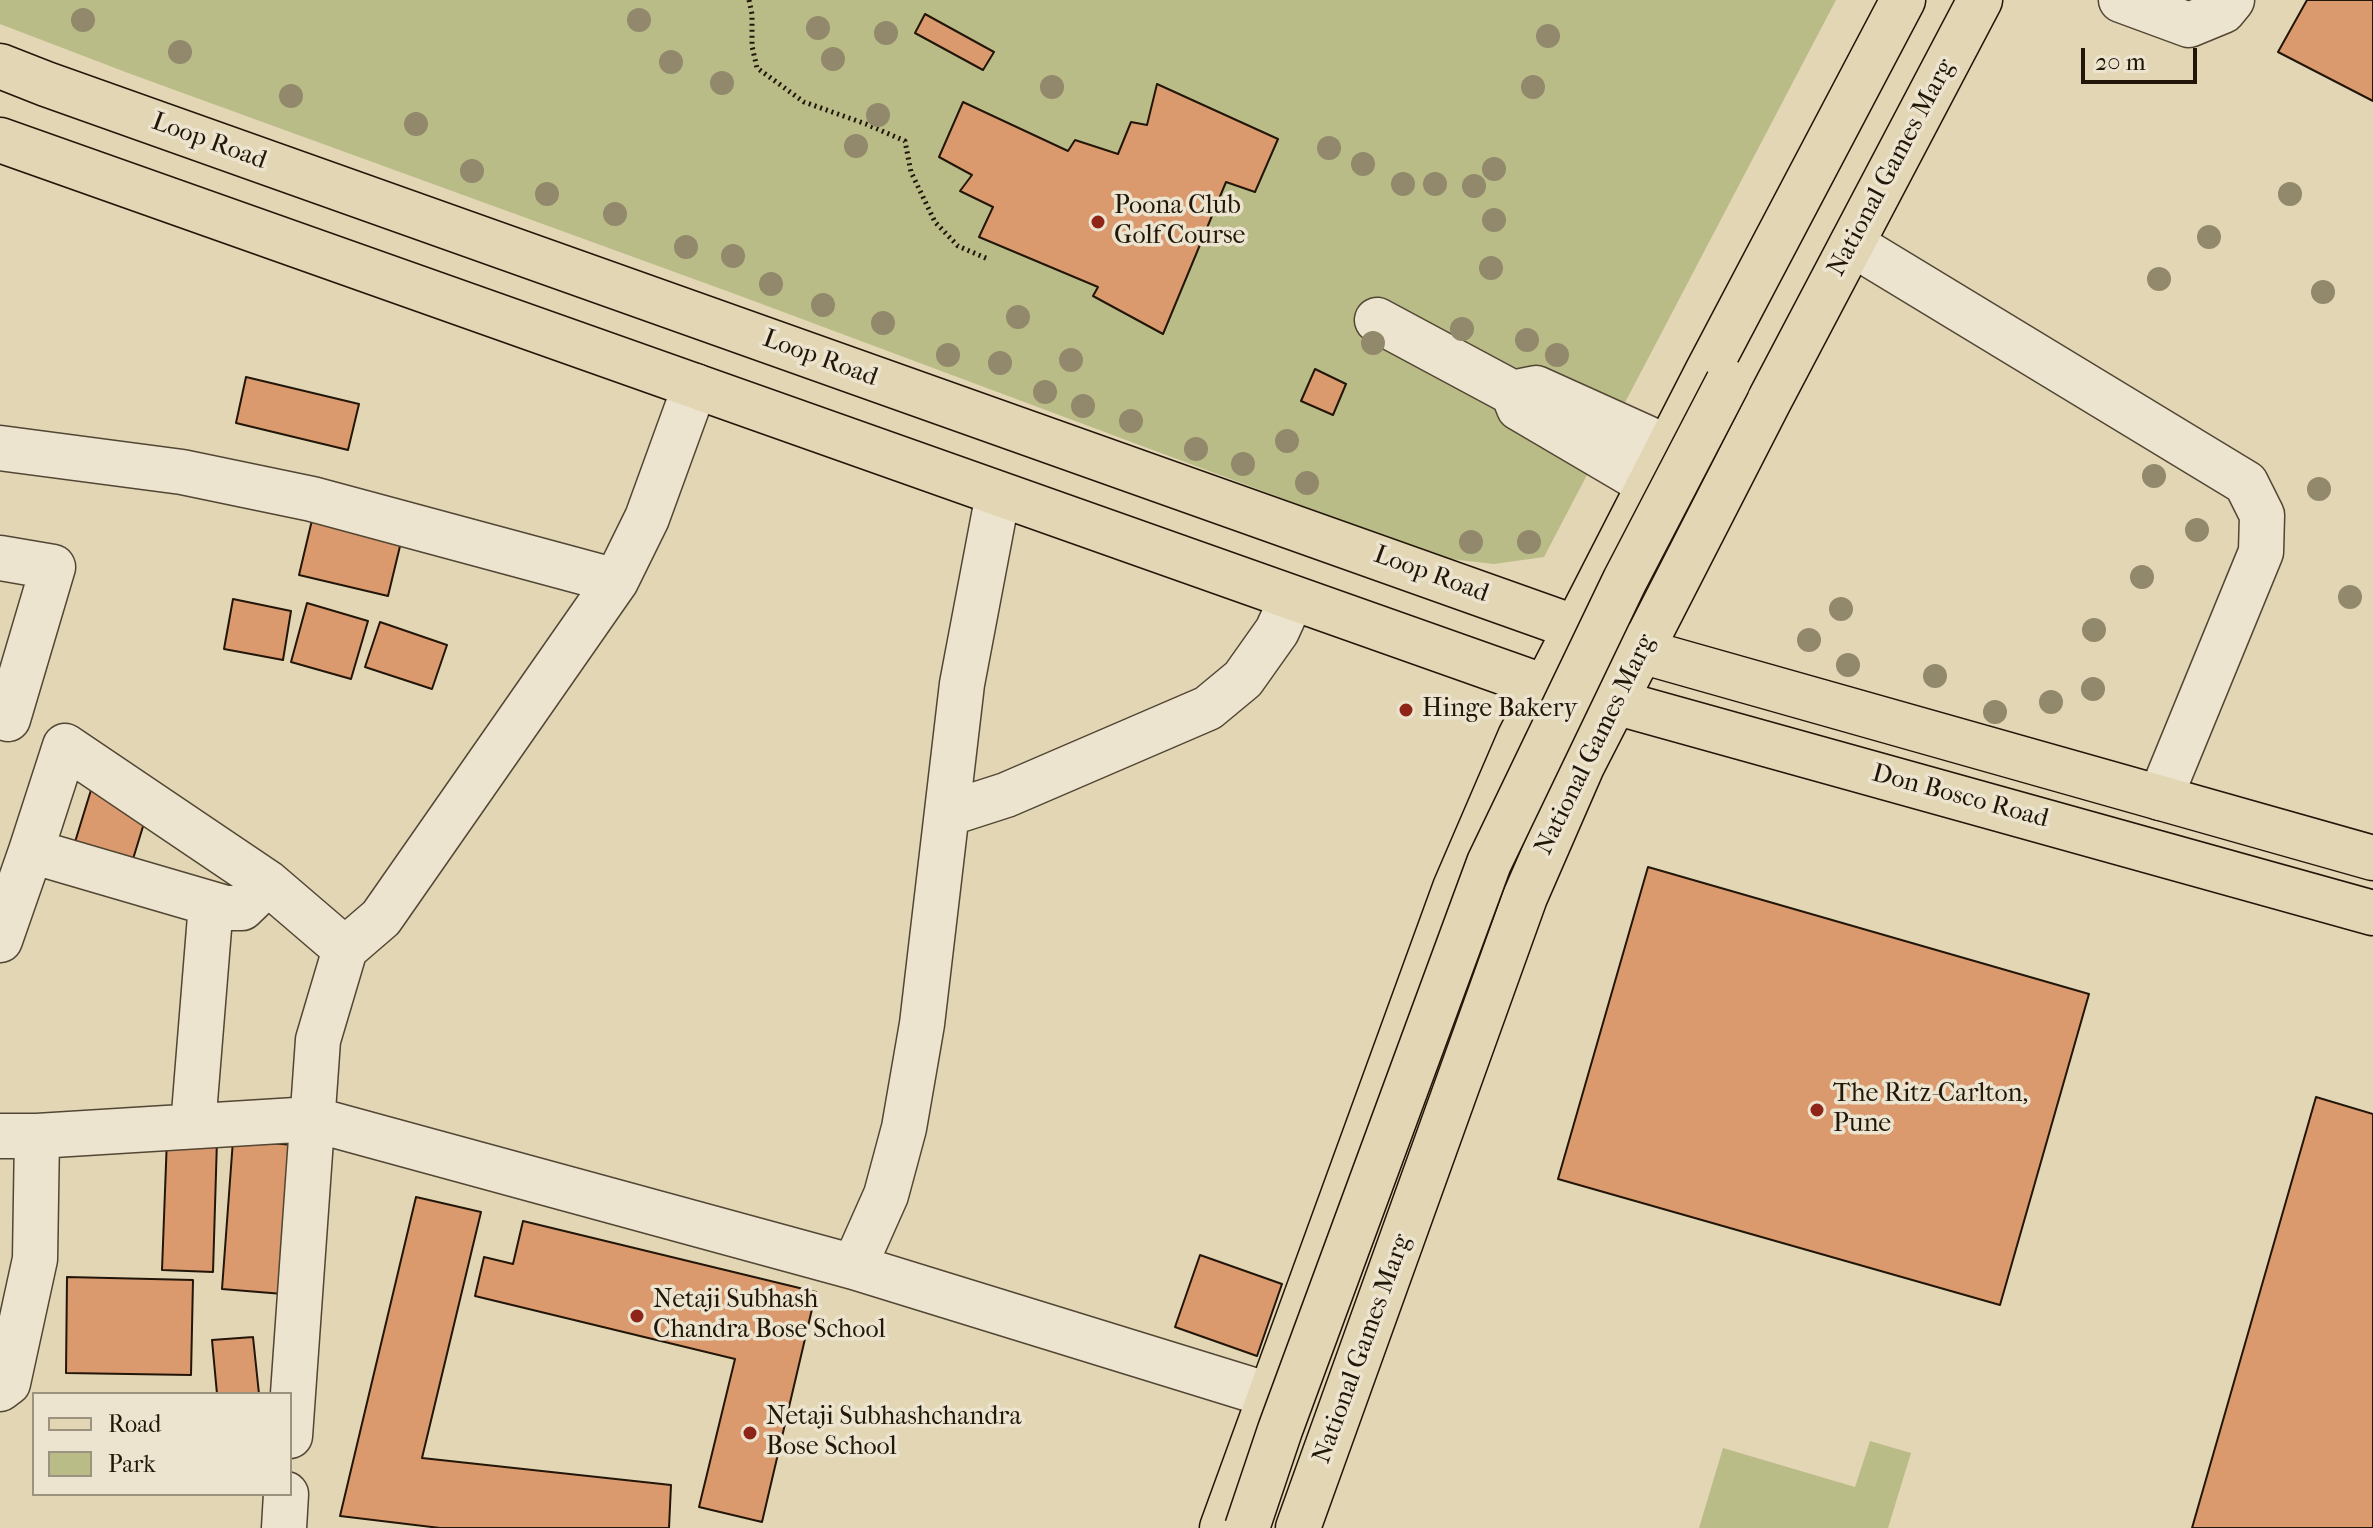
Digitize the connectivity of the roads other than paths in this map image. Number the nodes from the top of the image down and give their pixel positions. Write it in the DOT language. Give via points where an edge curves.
graph roads {
  1 [pos="1903,0"];
  2 [pos="1927,0"];
  3 [pos="1956,0"];
  4 [pos="1980,0"];
  5 [pos="2121,0"];
  6 [pos="2232,0"];
  7 [pos="0,66"];
  8 [pos="0,140"];
  9 [pos="1852,244"];
  10 [pos="1377,320"];
  11 [pos="695,386"];
  12 [pos="1738,388"];
  13 [pos="0,448"];
  14 [pos="1660,467"];
  15 [pos="998,494"];
  16 [pos="0,558"];
  17 [pos="616,581"];
  18 [pos="1292,598"];
  19 [pos="1576,627"];
  20 [pos="1641,651"];
  21 [pos="1545,687"];
  22 [pos="1615,702"];
  23 [pos="4,717"];
  24 [pos="65,746"];
  25 [pos="2160,798"];
  26 [pos="947,814"];
  27 [pos="1470,850"];
  28 [pos="31,851"];
  29 [pos="2373,858"];
  30 [pos="1535,872"];
  31 [pos="268,883"];
  32 [pos="211,904"];
  33 [pos="2373,913"];
  34 [pos="0,940"];
  35 [pos="345,949"];
  36 [pos="312,1119"];
  37 [pos="193,1126"];
  38 [pos="19,1136"];
  39 [pos="18,1262"];
  40 [pos="854,1267"];
  41 [pos="0,1389"];
  42 [pos="1269,1395"];
  43 [pos="292,1407"];
  44 [pos="286,1496"];
  45 [pos="284,1528"];
  46 [pos="1222,1528"];
  47 [pos="1247,1528"];
  48 [pos="1273,1528"];
  49 [pos="1298,1528"];
  1 -- 14 [label="main road"];
  2 -- 12 [label="main road"];
  3 -- 12 [label="main road"];
  4 -- 9 [label="main road, National Games Marg"];
  5 -- 6 [label="street" via="2189,25 2223,11"];
  7 -- 19 [label="main road, Loop Road"];
  8 -- 11 [label="main road"];
  9 -- 20 [label="main road, National Games Marg"];
  9 -- 25 [label="street" via="2246,483 2262,515 2261,552"];
  10 -- 14 [label="street" via="1513,393 1519,408"];
  11 -- 15 [label="main road"];
  11 -- 17 [label="street" via="647,518"];
  12 -- 47 [label="main road, bridge" via="1625,580 1489,863"];
  12 -- 48 [label="main road" via="1522,843"];
  13 -- 17 [label="street" via="182,472 312,499"];
  14 -- 19 [label="main road"];
  15 -- 18 [label="main road"];
  15 -- 26 [label="street" via="962,684"];
  16 -- 23 [label="street" via="53,567"];
  17 -- 35 [label="street" via="390,907"];
  18 -- 21 [label="main road"];
  18 -- 26 [label="street" via="1277,631 1243,679 1208,708 1006,795"];
  19 -- 20 [label="main road, Loop Road"];
  19 -- 21 [label="main road"];
  20 -- 22 [label="main road, National Games Marg"];
  20 -- 25 [label="main road, Don Bosco Road"];
  21 -- 22 [label="main road, Don Bosco Road"];
  21 -- 27 [label="main road"];
  22 -- 30 [label="main road, National Games Marg"];
  22 -- 33 [label="main road, Don Bosco Road"];
  23 -- 24 [label="street"];
  24 -- 28 [label="street"];
  24 -- 31 [label="street"];
  25 -- 29 [label="main road, Don Bosco Road"];
  26 -- 40 [label="street" via="904,1128 886,1195"];
  27 -- 30 [label="main road"];
  27 -- 42 [label="main road"];
  28 -- 32 [label="street"];
  28 -- 34 [label="street"];
  30 -- 49 [label="main road, National Games Marg"];
  31 -- 32 [label="street" via="242,908"];
  31 -- 35 [label="street"];
  32 -- 37 [label="street"];
  35 -- 36 [label="street" via="318,1040"];
  36 -- 37 [label="street"];
  36 -- 40 [label="street"];
  36 -- 43 [label="street"];
  37 -- 38 [label="street"];
  38 -- 39 [label="street"];
  39 -- 41 [label="street" via="8,1383"];
  40 -- 42 [label="street"];
  42 -- 46 [label="main road"];
  44 -- 45 [label="street"];
}
